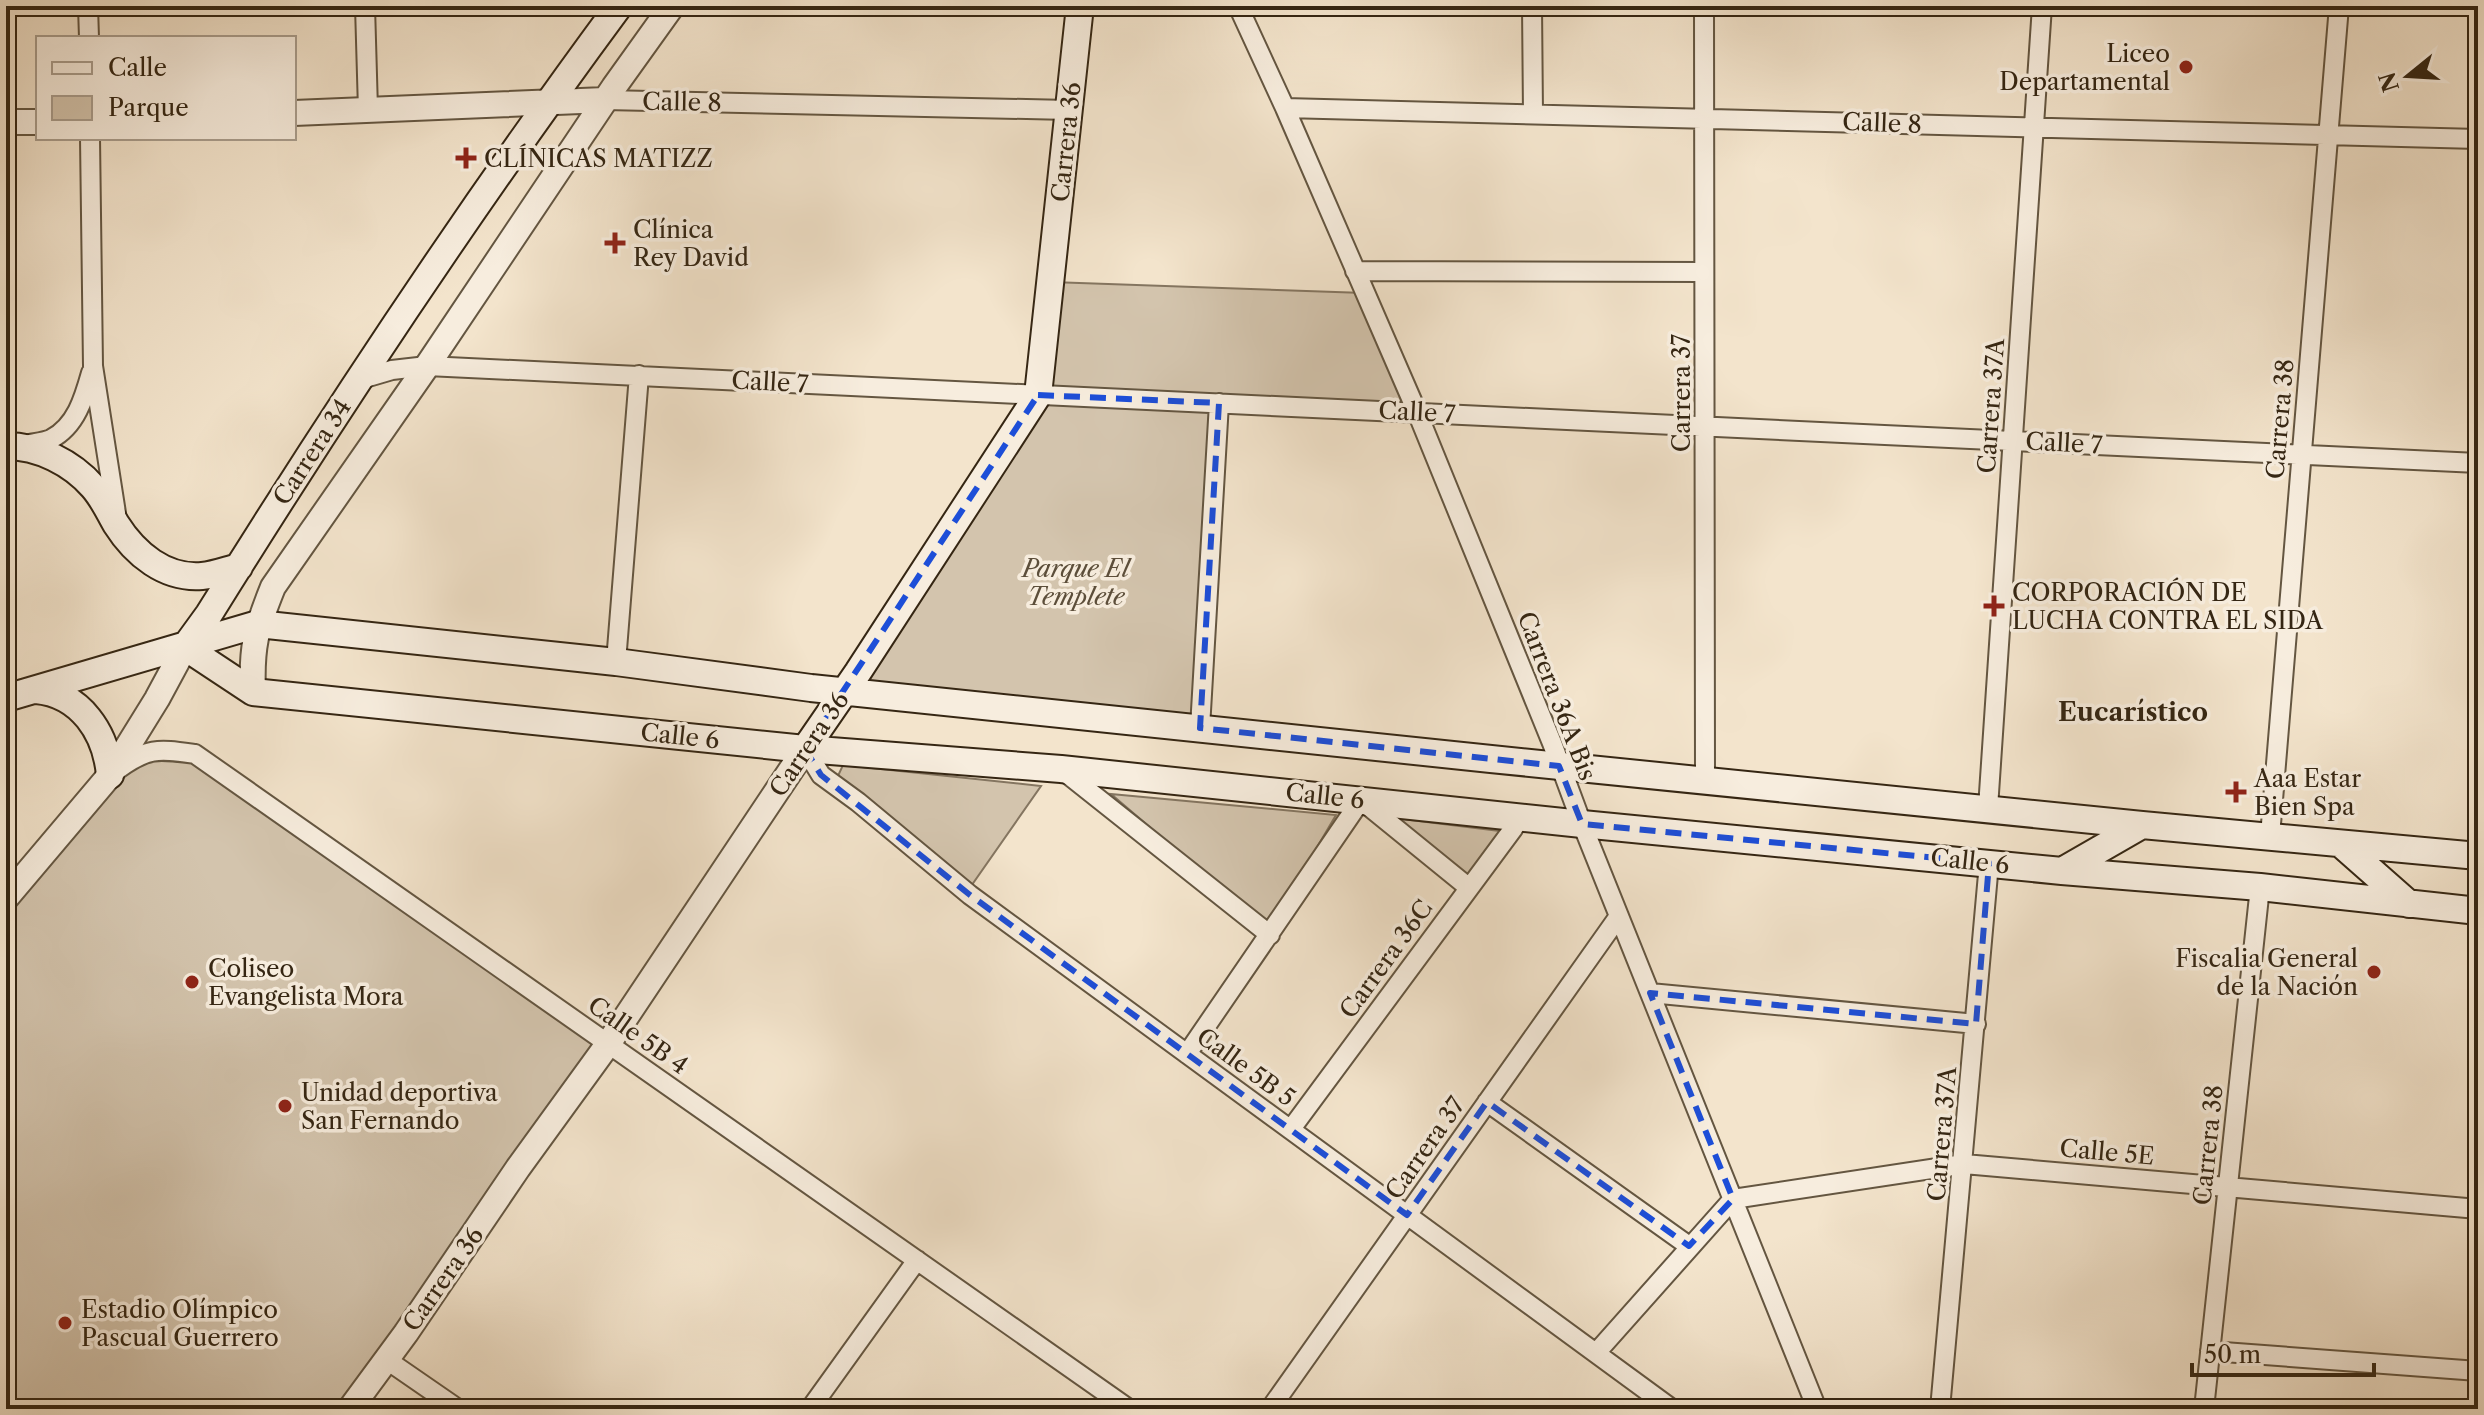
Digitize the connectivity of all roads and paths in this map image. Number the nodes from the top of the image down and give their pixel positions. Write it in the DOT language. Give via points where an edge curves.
graph roads {
  1 [pos="88,6"];
  2 [pos="365,6"];
  3 [pos="619,6"];
  4 [pos="672,6"];
  5 [pos="1080,6"];
  6 [pos="1238,6"];
  7 [pos="1532,6"];
  8 [pos="1704,6"];
  9 [pos="2042,6"];
  10 [pos="2339,6"];
  11 [pos="89,36"];
  12 [pos="605,100"];
  13 [pos="548,103"];
  14 [pos="1285,108"];
  15 [pos="368,110"];
  16 [pos="1069,110"];
  17 [pos="296,113"];
  18 [pos="1533,114"];
  19 [pos="1704,118"];
  20 [pos="6,122"];
  21 [pos="36,122"];
  22 [pos="2034,127"];
  23 [pos="2328,135"];
  24 [pos="2478,139"];
  25 [pos="90,140"];
  26 [pos="1355,271"];
  27 [pos="1704,272"];
  28 [pos="93,366"];
  29 [pos="427,366"];
  30 [pos="639,375"];
  31 [pos="358,380"];
  32 [pos="1038,395"];
  33 [pos="1219,403"];
  34 [pos="1417,412"];
  35 [pos="1705,426"];
  36 [pos="2012,441"];
  37 [pos="14,446"];
  38 [pos="2301,455"];
  39 [pos="2478,463"];
  40 [pos="118,527"];
  41 [pos="239,567"];
  42 [pos="258,624"];
  43 [pos="185,647"];
  44 [pos="616,662"];
  45 [pos="33,690"];
  46 [pos="253,692"];
  47 [pos="844,692"];
  48 [pos="6,698"];
  49 [pos="1200,728"];
  50 [pos="805,749"];
  51 [pos="1559,766"];
  52 [pos="1061,769"];
  53 [pos="110,775"];
  54 [pos="1705,780"];
  55 [pos="1361,800"];
  56 [pos="1988,808"];
  57 [pos="1520,817"];
  58 [pos="1582,824"];
  59 [pos="2142,825"];
  60 [pos="2270,836"];
  61 [pos="2341,844"];
  62 [pos="2478,856"];
  63 [pos="1989,863"];
  64 [pos="2062,871"];
  65 [pos="1468,887"];
  66 [pos="2260,887"];
  67 [pos="6,898"];
  68 [pos="2409,904"];
  69 [pos="2478,911"];
  70 [pos="1619,916"];
  71 [pos="1270,935"];
  72 [pos="1650,993"];
  73 [pos="1976,1024"];
  74 [pos="608,1044"];
  75 [pos="1187,1054"];
  76 [pos="1487,1102"];
  77 [pos="1291,1129"];
  78 [pos="1964,1164"];
  79 [pos="2228,1186"];
  80 [pos="1733,1199"];
  81 [pos="2478,1209"];
  82 [pos="1407,1215"];
  83 [pos="1689,1246"];
  84 [pos="917,1260"];
  85 [pos="2210,1351"];
  86 [pos="1596,1353"];
  87 [pos="387,1360"];
  88 [pos="2478,1371"];
  89 [pos="350,1409"];
  90 [pos="458,1409"];
  91 [pos="810,1409"];
  92 [pos="1129,1409"];
  93 [pos="1270,1409"];
  94 [pos="1672,1409"];
  95 [pos="1817,1409"];
  96 [pos="1940,1409"];
  97 [pos="2204,1409"];
  1 -- 11 [label="street"];
  2 -- 15 [label="street"];
  3 -- 13 [label="main road, Carrera 34"];
  4 -- 12 [label="street, Carrera 34"];
  5 -- 16 [label="main road, Carrera 36"];
  6 -- 14 [label="street, Carrera 36A Bis"];
  7 -- 18 [label="street"];
  8 -- 19 [label="street, Carrera 37"];
  9 -- 22 [label="street, Carrera 37A"];
  10 -- 23 [label="street, Carrera 38"];
  12 -- 13 [label="street, Calle 8"];
  12 -- 16 [label="street, Calle 8"];
  12 -- 29 [label="street, Carrera 34"];
  13 -- 15 [label="street, Calle 8"];
  13 -- 31 [label="main road, Carrera 34"];
  14 -- 18 [label="street, Calle 8"];
  14 -- 26 [label="street, Carrera 36A Bis"];
  15 -- 17 [label="street, Calle 8"];
  16 -- 32 [label="main road, Carrera 36"];
  18 -- 19 [label="street, Calle 8"];
  19 -- 22 [label="street, Calle 8"];
  19 -- 27 [label="street, Carrera 37"];
  20 -- 21 [label="street"];
  22 -- 23 [label="street, Calle 8"];
  22 -- 36 [label="street, Carrera 37A"];
  23 -- 24 [label="street, Calle 8"];
  23 -- 38 [label="street, Carrera 38"];
  25 -- 28 [label="street"];
  26 -- 27 [label="street"];
  26 -- 34 [label="street, Carrera 36A Bis"];
  27 -- 35 [label="street, Carrera 37"];
  28 -- 37 [label="street" via="79,409 67,426 50,439"];
  28 -- 40 [label="street"];
  29 -- 30 [label="street, Calle 7"];
  29 -- 31 [label="street, Calle 7"];
  29 -- 42 [label="street, Carrera 34" via="273,587"];
  30 -- 32 [label="street, Calle 7"];
  30 -- 44 [label="street"];
  31 -- 41 [label="main road, Carrera 34"];
  32 -- 33 [label="street, Calle 7"];
  32 -- 47 [label="main road, Carrera 36"];
  33 -- 34 [label="street, Calle 7"];
  33 -- 49 [label="street"];
  34 -- 35 [label="street, Calle 7"];
  34 -- 51 [label="street, Carrera 36A Bis"];
  35 -- 36 [label="street, Calle 7"];
  35 -- 54 [label="street, Carrera 37"];
  36 -- 38 [label="street, Calle 7"];
  36 -- 56 [label="street, Carrera 37A"];
  37 -- 40 [label="main road" via="66,463 96,490"];
  38 -- 39 [label="street, Calle 7"];
  38 -- 60 [label="street, Carrera 38"];
  40 -- 41 [label="main road" via="133,548 178,574 202,576"];
  41 -- 43 [label="main road, Carrera 34"];
  42 -- 43 [label="main road"];
  42 -- 44 [label="main road"];
  42 -- 46 [label="street, Carrera 34"];
  43 -- 45 [label="main road"];
  43 -- 46 [label="main road, Calle 6"];
  43 -- 53 [label="street, Carrera 34"];
  44 -- 47 [label="main road"];
  45 -- 48 [label="main road"];
  45 -- 53 [label="main road" via="52,692 88,716 108,755"];
  46 -- 50 [label="main road, Calle 6"];
  47 -- 49 [label="main road"];
  47 -- 50 [label="main road, Carrera 36"];
  49 -- 51 [label="main road"];
  50 -- 52 [label="main road, Calle 6"];
  50 -- 74 [label="street, Carrera 36"];
  50 -- 75 [label="street, Calle 5B 5" via="821,775 970,895"];
  51 -- 54 [label="main road"];
  51 -- 58 [label="street, Carrera 36A Bis"];
  52 -- 55 [label="main road, Calle 6"];
  52 -- 71 [label="street"];
  53 -- 67 [label="street, Carrera 34"];
  53 -- 74 [label="street, Calle 5B 4" via="151,750 195,754"];
  54 -- 56 [label="main road"];
  55 -- 57 [label="main road, Calle 6"];
  55 -- 65 [label="street"];
  55 -- 71 [label="street"];
  56 -- 59 [label="main road"];
  57 -- 58 [label="main road, Calle 6"];
  57 -- 65 [label="street, Carrera 36C"];
  58 -- 63 [label="main road, Calle 6"];
  58 -- 70 [label="street, Carrera 36A Bis"];
  59 -- 60 [label="main road"];
  59 -- 64 [label="main road"];
  60 -- 61 [label="main road"];
  61 -- 62 [label="main road"];
  61 -- 68 [label="main road"];
  63 -- 64 [label="main road, Calle 6"];
  63 -- 73 [label="street, Carrera 37A"];
  64 -- 66 [label="main road, Calle 6"];
  65 -- 77 [label="street, Carrera 36C"];
  66 -- 68 [label="main road, Calle 6"];
  66 -- 79 [label="street, Carrera 38"];
  68 -- 69 [label="main road, Calle 6"];
  70 -- 72 [label="street, Carrera 36A Bis"];
  70 -- 76 [label="street, Carrera 37"];
  71 -- 75 [label="street"];
  72 -- 73 [label="street"];
  72 -- 80 [label="street, Carrera 36A Bis"];
  73 -- 78 [label="street, Carrera 37A"];
  74 -- 84 [label="street, Calle 5B 4"];
  74 -- 87 [label="street, Carrera 36"];
  75 -- 77 [label="street, Calle 5B 5"];
  76 -- 82 [label="street, Carrera 37"];
  76 -- 83 [label="street"];
  77 -- 82 [label="street, Calle 5B 5"];
  78 -- 79 [label="street, Calle 5E"];
  78 -- 80 [label="street, Calle 5E"];
  78 -- 96 [label="street, Carrera 37A"];
  79 -- 81 [label="street, Calle 5E"];
  79 -- 85 [label="street, Carrera 38"];
  80 -- 83 [label="street"];
  80 -- 95 [label="street, Carrera 36A Bis"];
  82 -- 86 [label="street, Calle 5B 5"];
  82 -- 93 [label="street, Carrera 37"];
  83 -- 86 [label="street"];
  84 -- 91 [label="street"];
  84 -- 92 [label="street, Calle 5B 4"];
  85 -- 88 [label="street"];
  85 -- 97 [label="street, Carrera 38"];
  86 -- 94 [label="street, Calle 5B 5"];
  87 -- 89 [label="street, Carrera 36"];
  87 -- 90 [label="street"];
}
